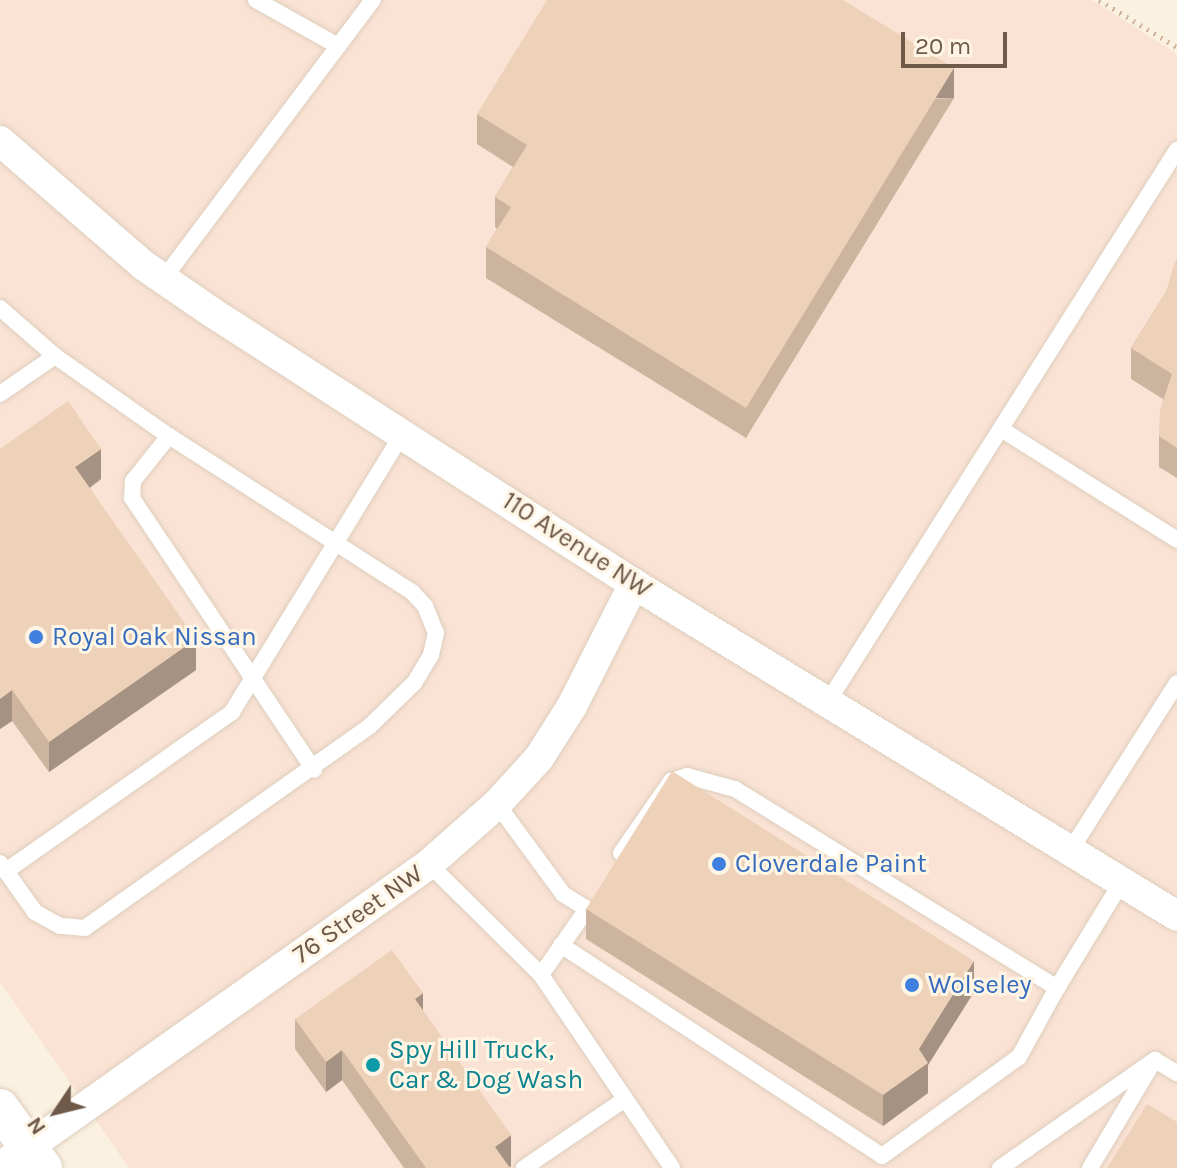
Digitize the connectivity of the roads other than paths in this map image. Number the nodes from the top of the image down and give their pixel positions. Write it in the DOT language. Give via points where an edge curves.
graph roads {
  1 [pos="256,0"];
  2 [pos="373,0"];
  3 [pos="338,46"];
  4 [pos="0,141"];
  5 [pos="1177,150"];
  6 [pos="164,278"];
  7 [pos="0,308"];
  8 [pos="55,356"];
  9 [pos="0,394"];
  10 [pos="1001,429"];
  11 [pos="403,433"];
  12 [pos="169,436"];
  13 [pos="1177,540"];
  14 [pos="333,545"];
  15 [pos="634,584"];
  16 [pos="252,677"];
  17 [pos="1177,683"];
  18 [pos="829,700"];
  19 [pos="314,770"];
  20 [pos="497,804"];
  21 [pos="1070,851"];
  22 [pos="429,864"];
  23 [pos="3,867"];
  24 [pos="612,869"];
  25 [pos="1121,883"];
  26 [pos="1177,916"];
  27 [pos="561,945"];
  28 [pos="541,975"];
  29 [pos="1057,988"];
  30 [pos="1155,1060"];
  31 [pos="1177,1073"];
  32 [pos="625,1099"];
  33 [pos="0,1108"];
  34 [pos="24,1161"];
  35 [pos="524,1168"];
  36 [pos="672,1168"];
  37 [pos="1000,1168"];
  38 [pos="1090,1168"];
  1 -- 3 [label="lane"];
  2 -- 3 [label="lane"];
  3 -- 6 [label="lane"];
  4 -- 6 [label="street, 110 Avenue NW"];
  5 -- 10 [label="lane"];
  6 -- 11 [label="street, 110 Avenue NW"];
  7 -- 8 [label="lane"];
  8 -- 9 [label="lane"];
  8 -- 12 [label="lane"];
  10 -- 13 [label="lane"];
  10 -- 18 [label="lane"];
  11 -- 14 [label="lane"];
  11 -- 15 [label="street, 110 Avenue NW"];
  12 -- 14 [label="lane"];
  12 -- 16 [label="lane" via="133,481 132,498"];
  14 -- 16 [label="lane"];
  14 -- 19 [label="lane" via="412,592 425,606 436,633 431,655 414,683"];
  15 -- 18 [label="street, 110 Avenue NW"];
  15 -- 20 [label="street, 76 Street NW" via="572,706 539,758"];
  16 -- 19 [label="lane"];
  16 -- 23 [label="lane" via="232,712"];
  17 -- 21 [label="lane"];
  18 -- 21 [label="street, 110 Avenue NW"];
  19 -- 23 [label="lane" via="85,928 60,926 35,912"];
  20 -- 22 [label="street, 76 Street NW"];
  20 -- 27 [label="lane" via="563,894 591,902"];
  21 -- 25 [label="street, 110 Avenue NW"];
  22 -- 28 [label="lane"];
  22 -- 34 [label="street, 76 Street NW"];
  24 -- 29 [label="lane" via="652,802 671,781 687,776 763,801"];
  25 -- 26 [label="street, 110 Avenue NW"];
  25 -- 29 [label="lane"];
  27 -- 28 [label="lane"];
  27 -- 29 [label="lane" via="882,1156 1019,1057"];
  28 -- 32 [label="lane"];
  30 -- 31 [label="lane"];
  30 -- 37 [label="lane"];
  30 -- 38 [label="lane"];
  32 -- 35 [label="lane"];
  32 -- 36 [label="lane"];
  33 -- 34 [label="street"];
}
